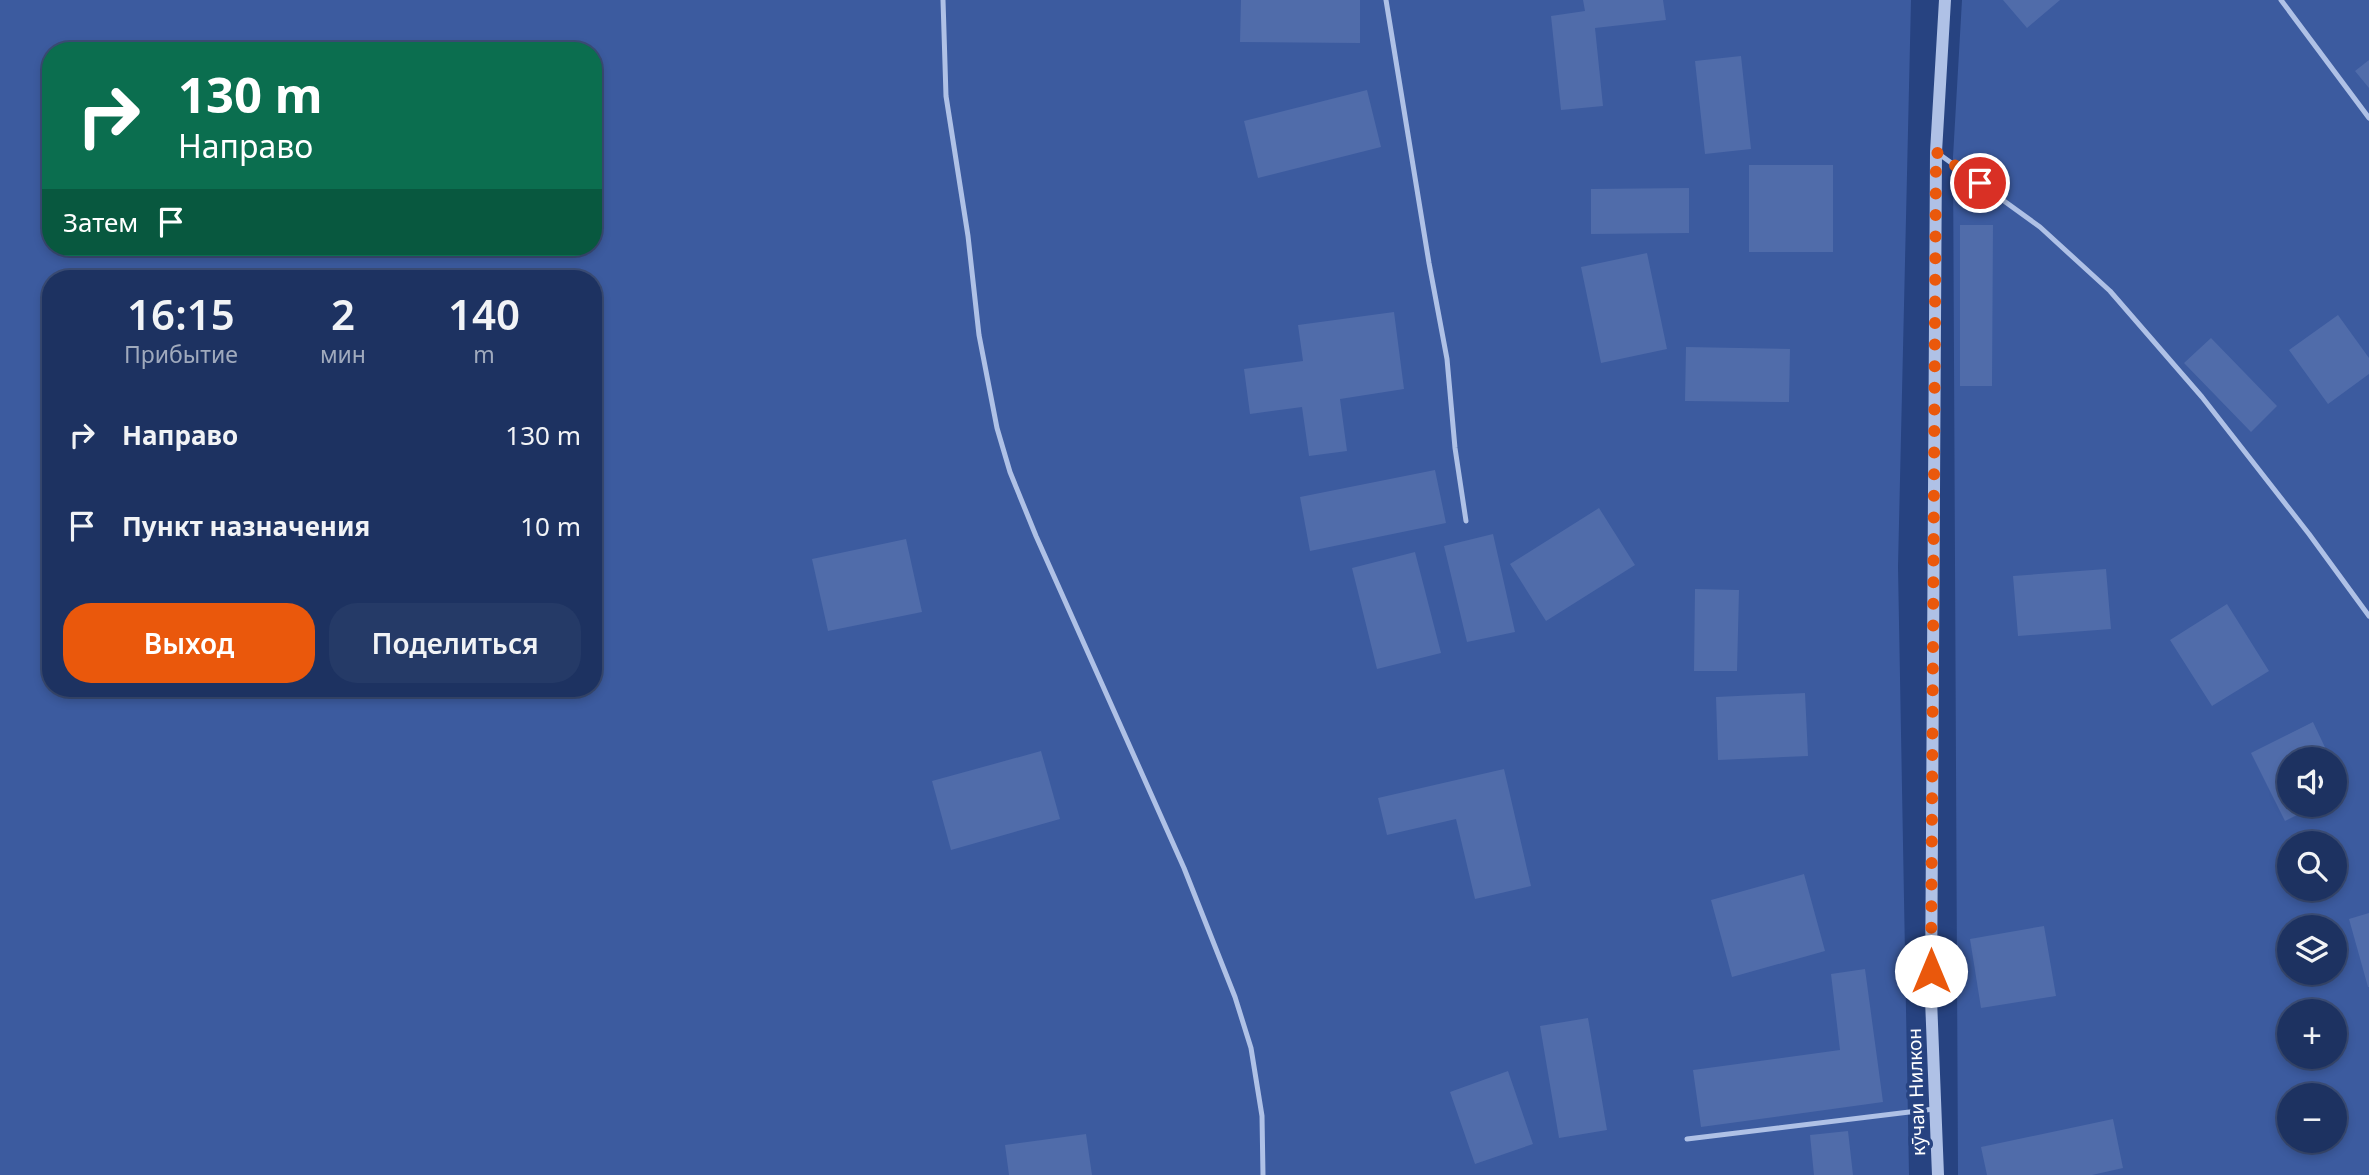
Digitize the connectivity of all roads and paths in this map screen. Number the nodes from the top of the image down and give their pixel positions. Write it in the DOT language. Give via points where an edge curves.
graph roads {
  1 [pos="943,0"];
  2 [pos="1386,0"];
  3 [pos="1945,0"];
  4 [pos="2281,0"];
  5 [pos="2369,118"];
  6 [pos="1936,152"];
  7 [pos="1466,521"];
  8 [pos="2369,616"];
  9 [pos="1935,1109"];
  10 [pos="1687,1139"];
  11 [pos="1263,1175"];
  12 [pos="1938,1175"];
  1 -- 11 [label="lane" via="946,96 979,335 997,428 1036,536 1184,868 1235,997 1251,1048 1262,1116"];
  2 -- 7 [label="lane" via="1447,359"];
  3 -- 6 [label="street, кӯчаи Нилкон"];
  4 -- 5 [label="lane"];
  6 -- 8 [label="lane" via="2040,227 2110,291 2202,397"];
  6 -- 9 [label="street, кӯчаи Нилкон" via="1931,999"];
  9 -- 10 [label="lane"];
  9 -- 12 [label="street, кӯчаи Нилкон"];
}
